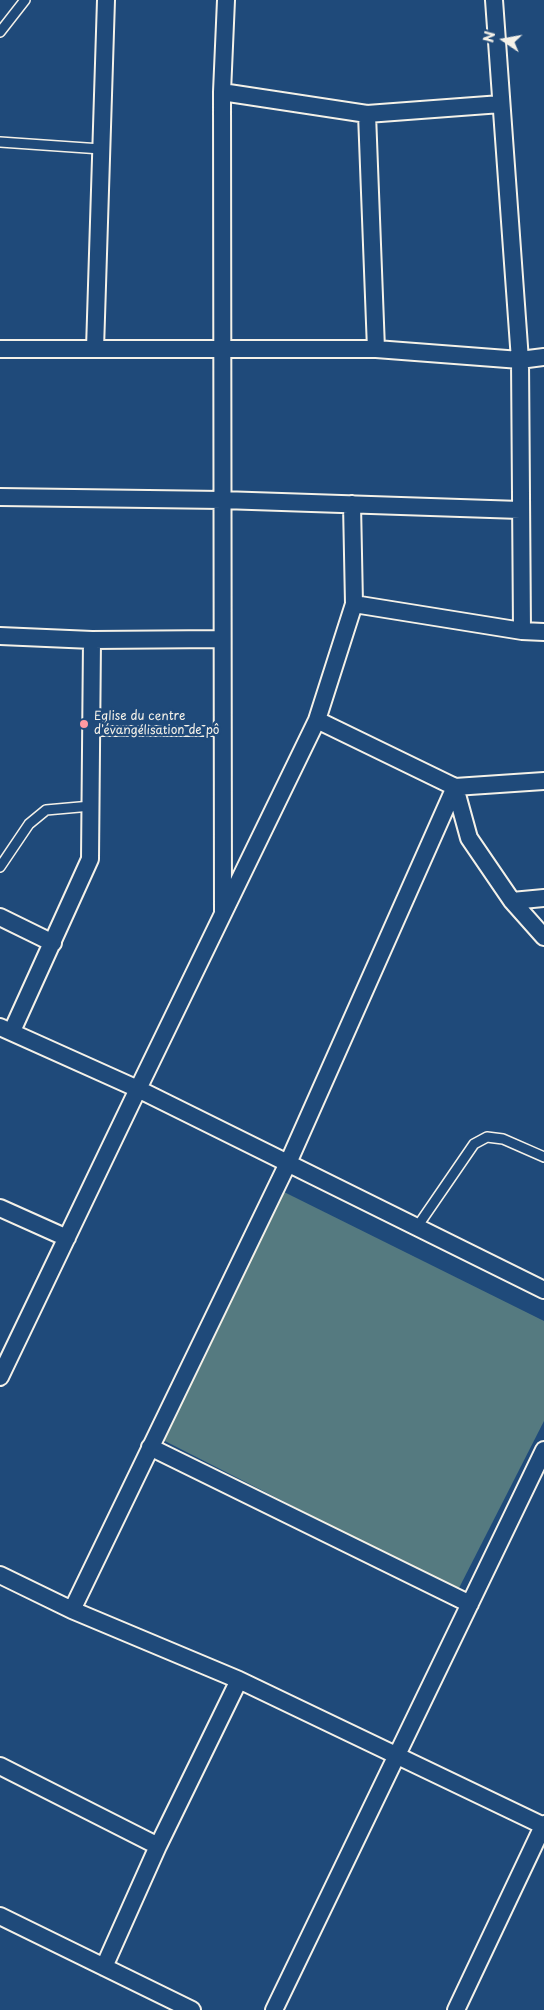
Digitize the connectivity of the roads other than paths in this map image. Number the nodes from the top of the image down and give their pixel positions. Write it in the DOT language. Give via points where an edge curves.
graph roads {
  1 [pos="25,0"];
  2 [pos="106,0"];
  3 [pos="226,0"];
  4 [pos="494,0"];
  5 [pos="0,32"];
  6 [pos="222,92"];
  7 [pos="501,104"];
  8 [pos="367,114"];
  9 [pos="0,142"];
  10 [pos="101,149"];
  11 [pos="0,349"];
  12 [pos="95,349"];
  13 [pos="222,349"];
  14 [pos="376,349"];
  15 [pos="544,356"];
  16 [pos="520,360"];
  17 [pos="0,498"];
  18 [pos="222,500"];
  19 [pos="352,504"];
  20 [pos="520,510"];
  21 [pos="354,604"];
  22 [pos="522,631"];
  23 [pos="544,632"];
  24 [pos="0,636"];
  25 [pos="222,639"];
  26 [pos="92,640"];
  27 [pos="317,720"];
  28 [pos="92,731"];
  29 [pos="222,731"];
  30 [pos="544,781"];
  31 [pos="455,787"];
  32 [pos="91,806"];
  33 [pos="0,867"];
  34 [pos="544,898"];
  35 [pos="512,901"];
  36 [pos="223,913"];
  37 [pos="0,917"];
  38 [pos="544,937"];
  39 [pos="52,943"];
  40 [pos="6,1029"];
  41 [pos="138,1089"];
  42 [pos="544,1158"];
  43 [pos="288,1163"];
  44 [pos="0,1208"];
  45 [pos="417,1227"];
  46 [pos="67,1238"];
  47 [pos="544,1290"];
  48 [pos="0,1376"];
  49 [pos="150,1446"];
  50 [pos="544,1450"];
  51 [pos="540,1468"];
  52 [pos="0,1576"];
  53 [pos="470,1604"];
  54 [pos="72,1610"];
  55 [pos="239,1680"];
  56 [pos="398,1755"];
  57 [pos="0,1766"];
  58 [pos="544,1825"];
  59 [pos="158,1846"];
  60 [pos="0,1916"];
  61 [pos="104,1967"];
  62 [pos="192,2010"];
  63 [pos="274,2010"];
  64 [pos="456,2010"];
  1 -- 5 [label="lane"];
  2 -- 10 [label="street"];
  3 -- 6 [label="street"];
  4 -- 7 [label="street"];
  6 -- 8 [label="street"];
  6 -- 13 [label="street"];
  7 -- 8 [label="street"];
  7 -- 16 [label="street"];
  8 -- 14 [label="street"];
  9 -- 10 [label="lane"];
  10 -- 12 [label="street"];
  11 -- 12 [label="street"];
  12 -- 13 [label="street"];
  13 -- 14 [label="street"];
  13 -- 18 [label="street"];
  14 -- 16 [label="street"];
  15 -- 16 [label="street"];
  16 -- 20 [label="street"];
  17 -- 18 [label="street"];
  18 -- 19 [label="street"];
  18 -- 25 [label="street"];
  19 -- 20 [label="street"];
  19 -- 21 [label="street"];
  20 -- 22 [label="street"];
  21 -- 22 [label="street"];
  21 -- 27 [label="street"];
  22 -- 23 [label="street"];
  24 -- 26 [label="street"];
  25 -- 26 [label="street"];
  25 -- 29 [label="street"];
  26 -- 28 [label="street"];
  27 -- 31 [label="street"];
  27 -- 36 [label="street"];
  28 -- 29 [label="lane"];
  28 -- 32 [label="street"];
  29 -- 36 [label="street"];
  30 -- 31 [label="street"];
  31 -- 35 [label="street" via="469,838"];
  31 -- 43 [label="street"];
  32 -- 33 [label="lane" via="46,810 29,824"];
  32 -- 39 [label="street" via="90,859"];
  34 -- 35 [label="street"];
  35 -- 38 [label="street"];
  36 -- 41 [label="street"];
  37 -- 39 [label="street"];
  39 -- 40 [label="street"];
  40 -- 41 [label="street"];
  41 -- 43 [label="street"];
  41 -- 46 [label="street"];
  42 -- 45 [label="lane" via="503,1138 487,1137 474,1144"];
  43 -- 45 [label="street"];
  43 -- 49 [label="street"];
  44 -- 46 [label="street"];
  45 -- 47 [label="street"];
  46 -- 48 [label="street"];
  49 -- 53 [label="street"];
  49 -- 54 [label="street"];
  50 -- 51 [label="street"];
  51 -- 53 [label="street"];
  52 -- 54 [label="street"];
  53 -- 56 [label="street"];
  54 -- 55 [label="street"];
  55 -- 56 [label="street"];
  55 -- 59 [label="street"];
  56 -- 58 [label="street"];
  56 -- 63 [label="street"];
  57 -- 59 [label="street"];
  58 -- 64 [label="street"];
  59 -- 61 [label="street"];
  60 -- 61 [label="street"];
  61 -- 62 [label="street"];
}
